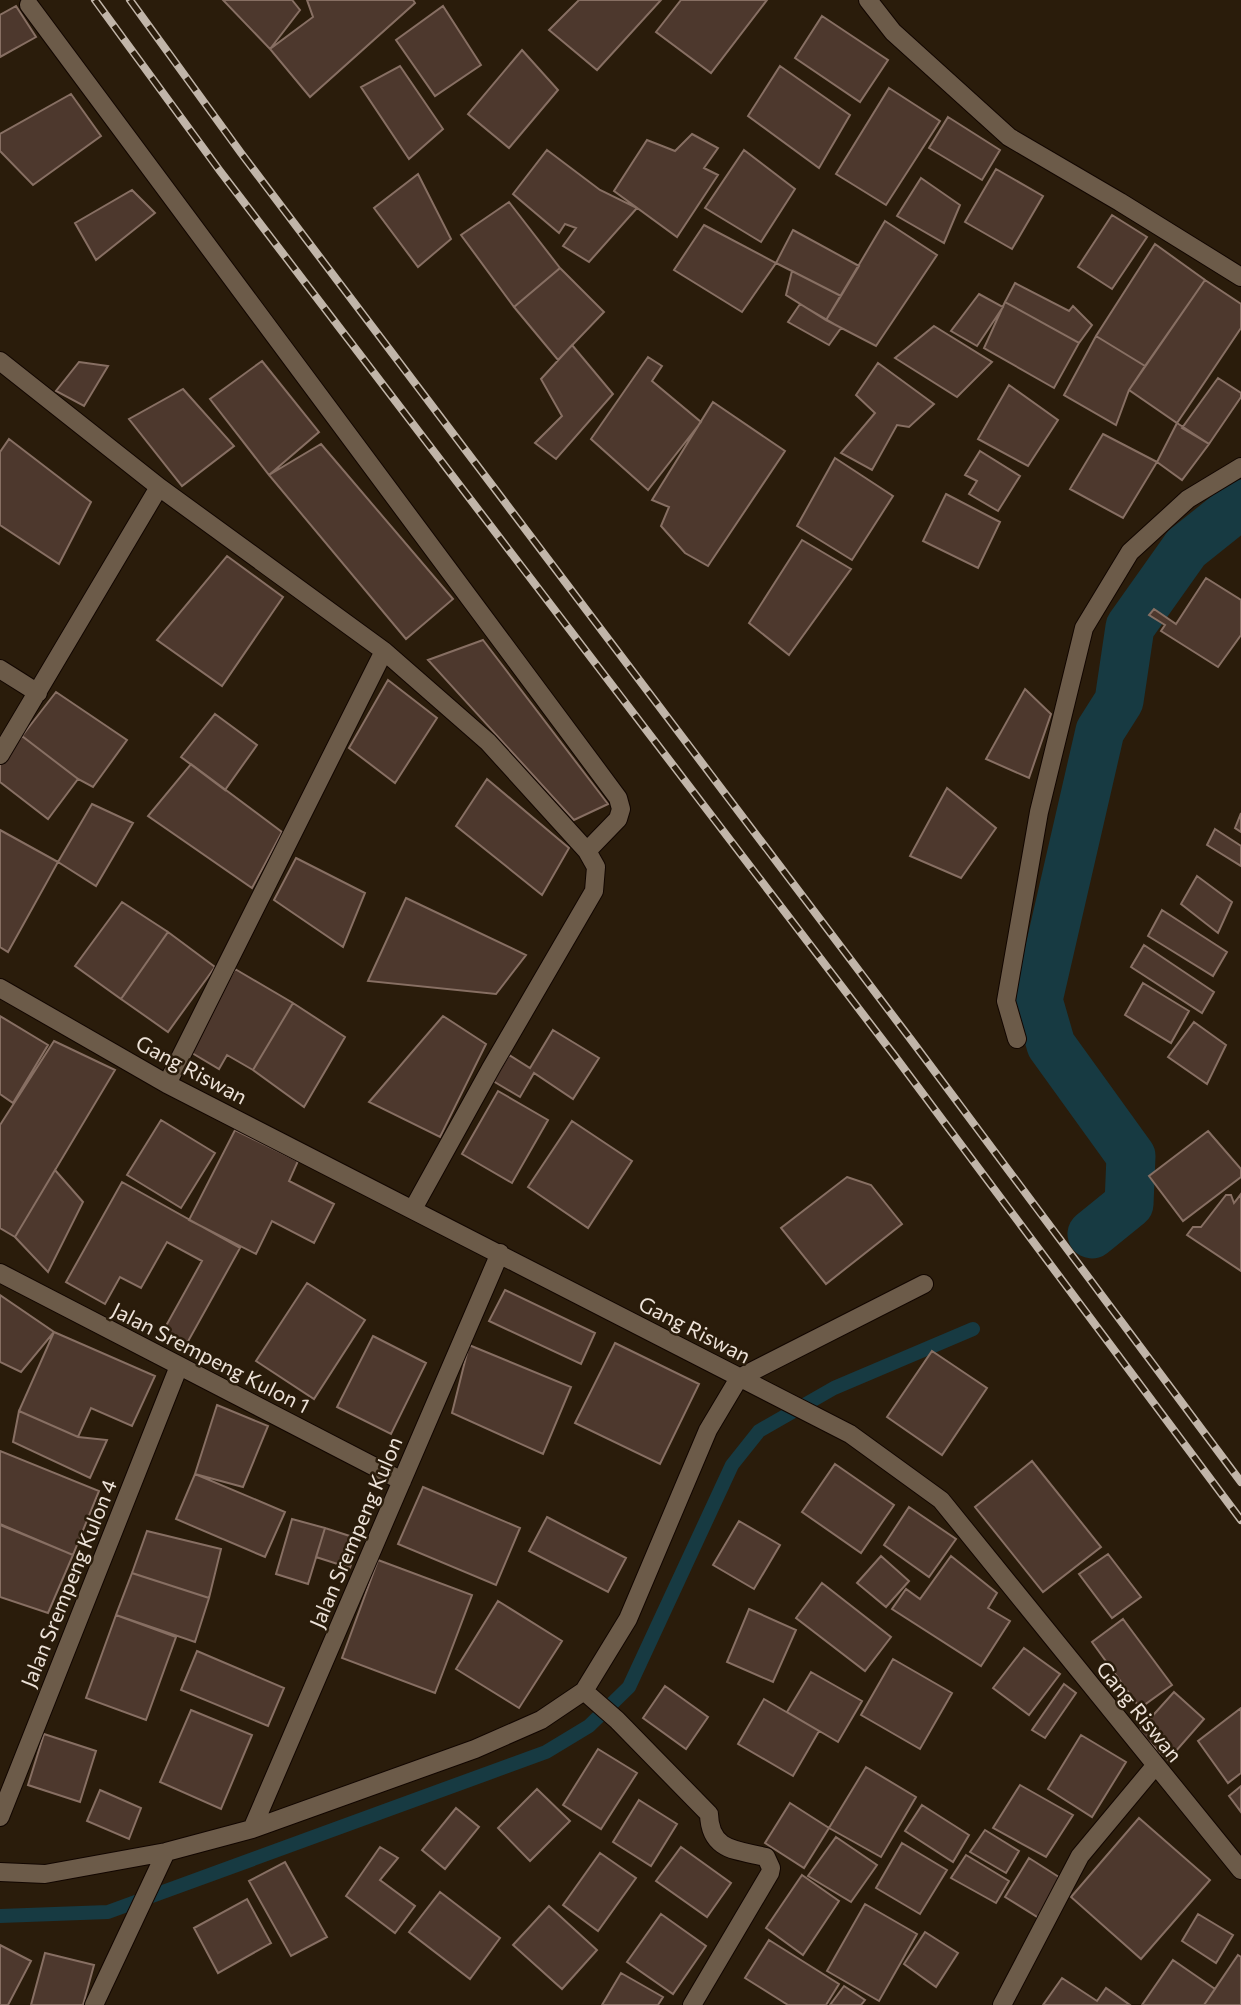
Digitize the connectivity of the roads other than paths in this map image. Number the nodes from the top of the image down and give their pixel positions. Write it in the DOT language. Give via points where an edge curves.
graph roads {
  1 [pos="868,0"];
  2 [pos="29,5"];
  3 [pos="1241,277"];
  4 [pos="0,361"];
  5 [pos="1241,467"];
  6 [pos="159,487"];
  7 [pos="384,651"];
  8 [pos="0,669"];
  9 [pos="38,693"];
  10 [pos="0,755"];
  11 [pos="587,851"];
  12 [pos="0,988"];
  13 [pos="1017,1039"];
  14 [pos="167,1084"];
  15 [pos="413,1209"];
  16 [pos="500,1253"];
  17 [pos="0,1273"];
  18 [pos="924,1284"];
  19 [pos="179,1366"];
  20 [pos="739,1378"];
  21 [pos="402,1481"];
  22 [pos="584,1691"];
  23 [pos="1155,1766"];
  24 [pos="0,1817"];
  25 [pos="252,1829"];
  26 [pos="166,1852"];
  27 [pos="1241,1870"];
  28 [pos="0,1872"];
  29 [pos="94,2005"];
  30 [pos="692,2005"];
  31 [pos="1002,2005"];
  1 -- 3 [label="street" via="893,32 1009,137"];
  2 -- 11 [label="street" via="618,798 618,819"];
  4 -- 6 [label="street"];
  5 -- 13 [label="street" via="1188,499 1130,552 1084,628 1039,812 1006,1001"];
  6 -- 7 [label="street"];
  6 -- 9 [label="street"];
  7 -- 11 [label="street" via="488,742"];
  7 -- 14 [label="street"];
  8 -- 9 [label="street"];
  9 -- 10 [label="street"];
  11 -- 15 [label="street" via="596,867 594,891"];
  12 -- 14 [label="street, Gang Riswan"];
  14 -- 15 [label="street, Gang Riswan"];
  15 -- 16 [label="street, Gang Riswan"];
  16 -- 20 [label="street, Gang Riswan"];
  16 -- 21 [label="street, Jalan Srempeng Kulon"];
  17 -- 19 [label="street, Jalan Srempeng Kulon 1"];
  18 -- 20 [label="street"];
  19 -- 21 [label="street, Jalan Srempeng Kulon 1"];
  19 -- 24 [label="street, Jalan Srempeng Kulon 4"];
  20 -- 22 [label="street" via="708,1430 628,1619"];
  20 -- 23 [label="street, Gang Riswan" via="850,1434 941,1500"];
  21 -- 25 [label="street, Jalan Srempeng Kulon"];
  22 -- 25 [label="street" via="541,1720 475,1749"];
  22 -- 30 [label="street" via="709,1814 711,1833 720,1845 766,1857 771,1868"];
  23 -- 27 [label="street, Gang Riswan"];
  23 -- 31 [label="street" via="1080,1856"];
  25 -- 26 [label="street"];
  26 -- 28 [label="street" via="45,1874"];
  26 -- 29 [label="street"];
}
